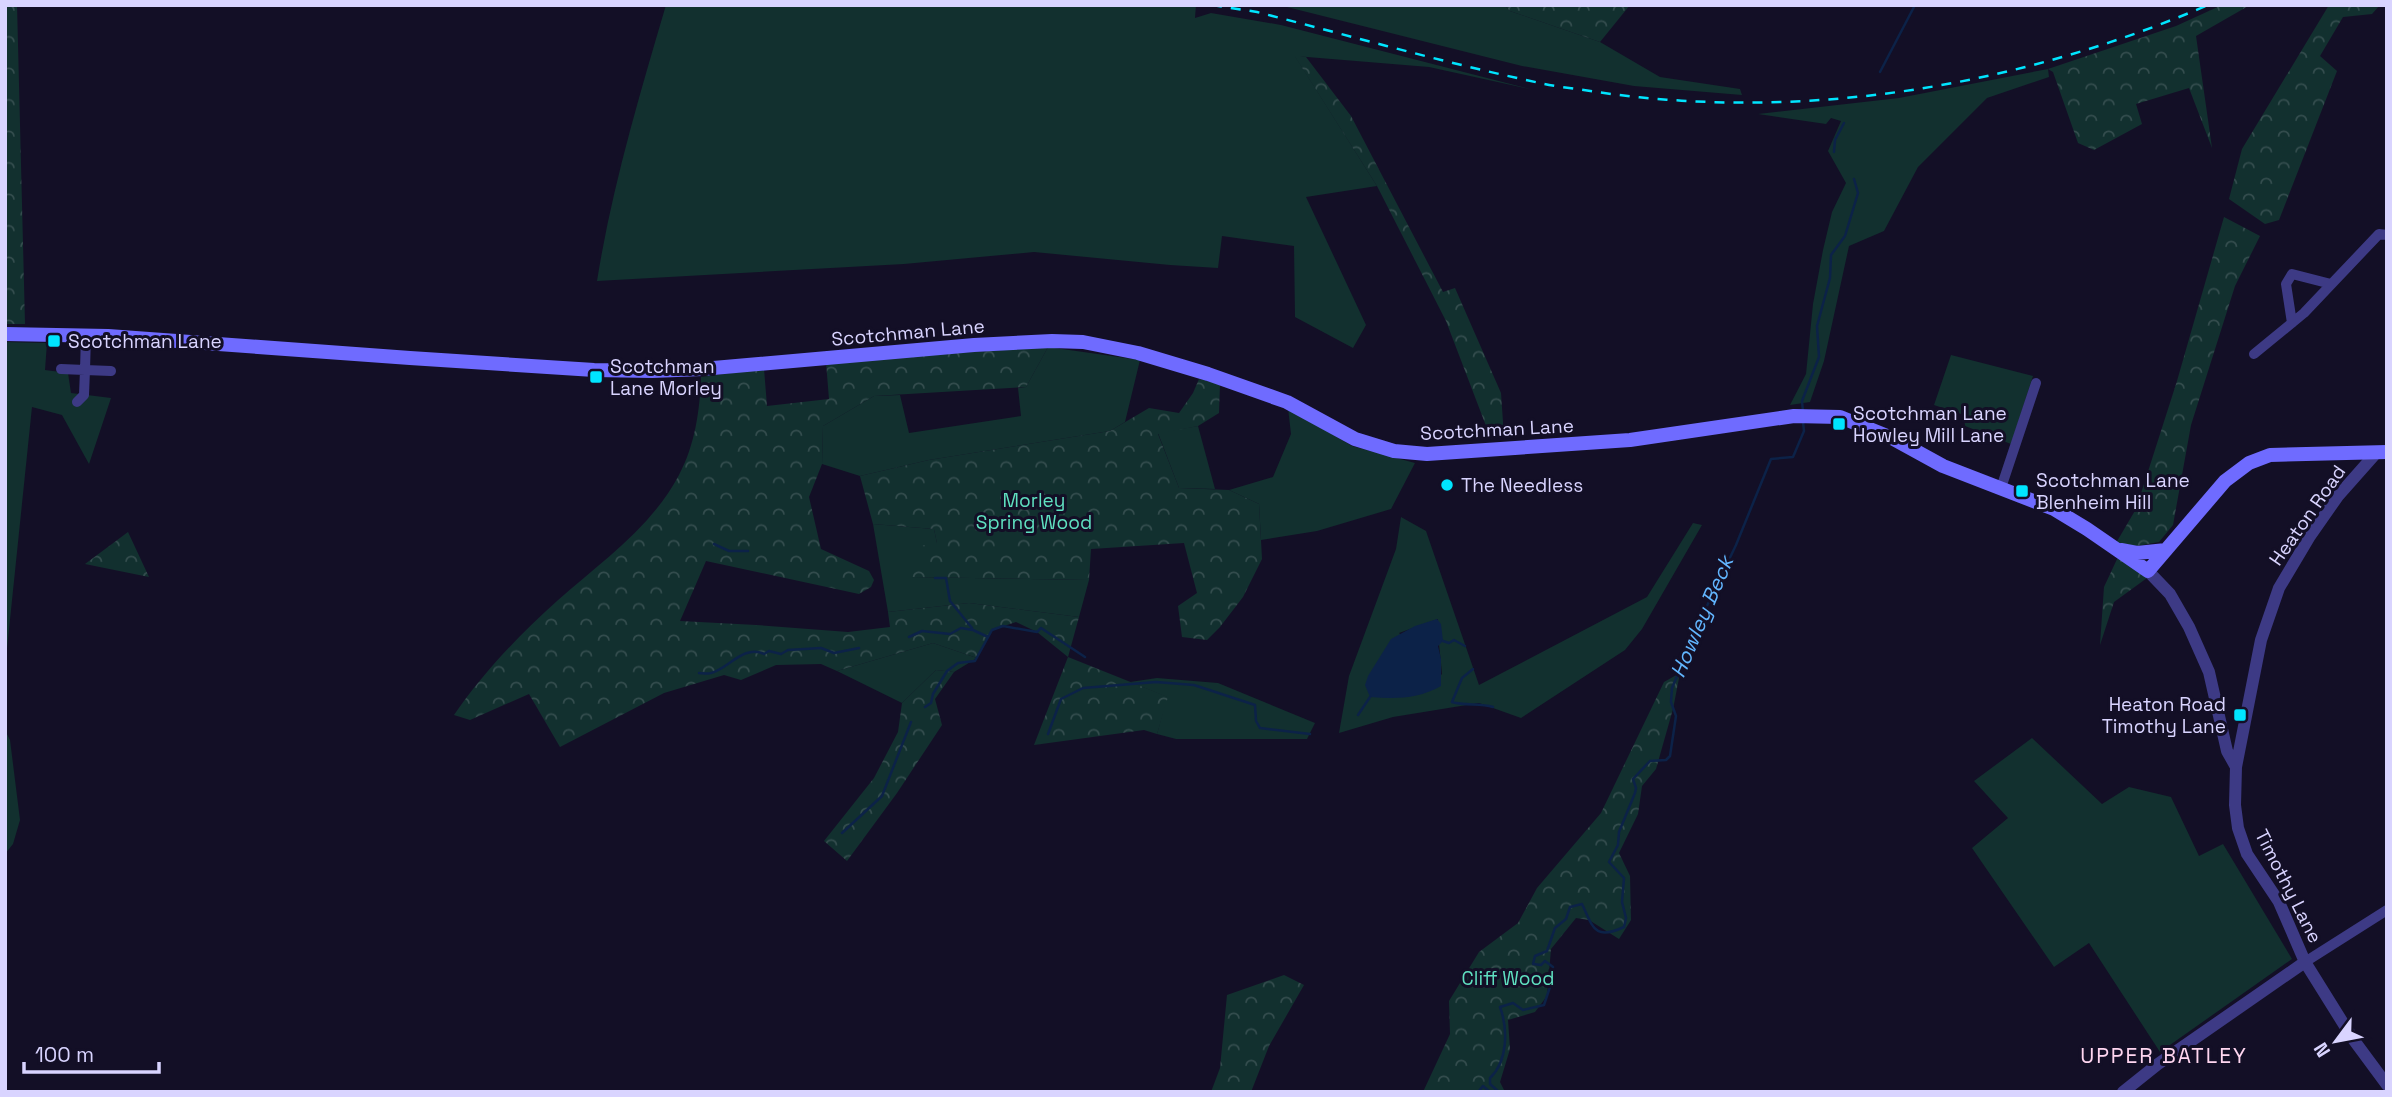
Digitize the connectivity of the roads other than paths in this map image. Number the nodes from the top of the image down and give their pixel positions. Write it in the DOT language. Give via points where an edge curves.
graph roads {
  1 [pos="2387,234"];
  2 [pos="2331,284"];
  3 [pos="2292,323"];
  4 [pos="5,334"];
  5 [pos="86,335"];
  6 [pos="2254,354"];
  7 [pos="61,369"];
  8 [pos="85,370"];
  9 [pos="111,371"];
  10 [pos="2036,383"];
  11 [pos="78,401"];
  12 [pos="1794,416"];
  13 [pos="2382,452"];
  14 [pos="2001,488"];
  15 [pos="2116,549"];
  16 [pos="2166,551"];
  17 [pos="2148,571"];
  18 [pos="2236,767"];
  19 [pos="2387,910"];
  20 [pos="2305,962"];
  21 [pos="2387,1085"];
  22 [pos="2123,1092"];
  1 -- 2 [label="street" via="2379,234"];
  2 -- 3 [label="street"];
  2 -- 3 [label="street" via="2292,275 2286,284"];
  3 -- 6 [label="street"];
  4 -- 5 [label="main road, Scotchman Lane"];
  5 -- 8 [label="street"];
  5 -- 12 [label="main road, Scotchman Lane" via="652,371 974,345 1083,342 1208,374 1287,402 1355,439 1394,451 1427,454 1630,440"];
  7 -- 8 [label="street"];
  8 -- 9 [label="street"];
  8 -- 11 [label="street" via="84,395"];
  10 -- 14 [label="street"];
  12 -- 14 [label="main road, Timothy Lane" via="1840,417 1866,426 1943,466"];
  13 -- 16 [label="main road" via="2270,454 2249,463 2225,481"];
  13 -- 18 [label="street, Heaton Road" via="2339,496 2279,588 2261,640"];
  14 -- 15 [label="main road, Timothy Lane" via="2054,509"];
  15 -- 16 [label="main road"];
  15 -- 17 [label="main road, Timothy Lane"];
  16 -- 17 [label="main road"];
  17 -- 18 [label="street, Timothy Lane" via="2170,594 2189,627 2209,672 2227,751"];
  18 -- 20 [label="street, Timothy Lane" via="2238,828 2248,854 2279,902"];
  19 -- 20 [label="street"];
  20 -- 21 [label="street, Timothy Lane"];
  20 -- 22 [label="street"];
}
